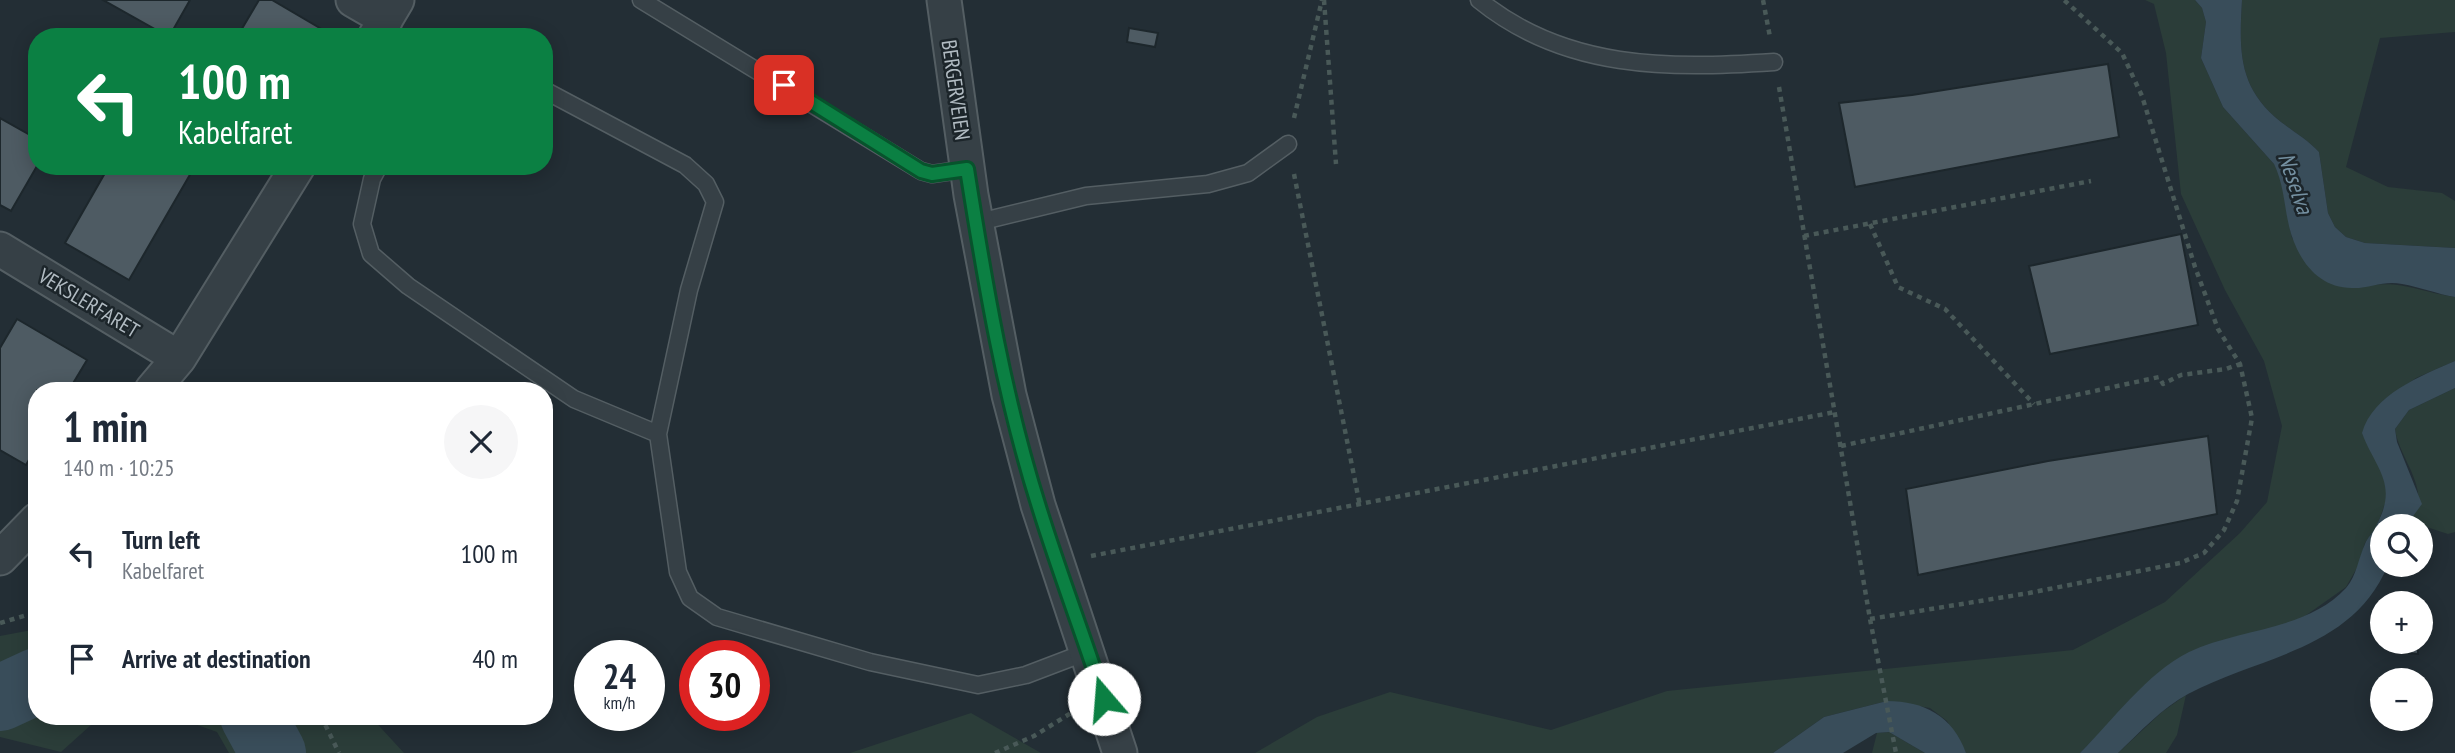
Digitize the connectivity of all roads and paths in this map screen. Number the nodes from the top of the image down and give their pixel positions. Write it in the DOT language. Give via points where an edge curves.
graph roads {
  1 [pos="354,0"];
  2 [pos="641,0"];
  3 [pos="944,0"];
  4 [pos="1323,0"];
  5 [pos="1479,0"];
  6 [pos="1763,0"];
  7 [pos="2064,0"];
  8 [pos="386,19"];
  9 [pos="1774,62"];
  10 [pos="553,95"];
  11 [pos="1288,144"];
  12 [pos="1336,164"];
  13 [pos="967,169"];
  14 [pos="292,175"];
  15 [pos="374,175"];
  16 [pos="2091,181"];
  17 [pos="975,223"];
  18 [pos="1870,224"];
  19 [pos="1804,236"];
  20 [pos="0,249"];
  21 [pos="179,358"];
  22 [pos="2240,364"];
  23 [pos="159,382"];
  24 [pos="549,382"];
  25 [pos="553,385"];
  26 [pos="2034,404"];
  27 [pos="1835,412"];
  28 [pos="658,434"];
  29 [pos="1841,446"];
  30 [pos="1360,506"];
  31 [pos="28,529"];
  32 [pos="0,558"];
  33 [pos="1057,562"];
  34 [pos="28,615"];
  35 [pos="1870,619"];
  36 [pos="0,623"];
  37 [pos="1089,651"];
  38 [pos="1074,710"];
  39 [pos="326,725"];
  40 [pos="1120,750"];
  41 [pos="340,753"];
  42 [pos="995,753"];
  43 [pos="1896,753"];
  1 -- 8 [label="street"];
  2 -- 13 [label="lane" via="921,171"];
  3 -- 13 [label="street, BERGERVEIEN"];
  4 -- 11 [label="path"];
  4 -- 12 [label="path"];
  5 -- 9 [label="lane" via="1538,39 1620,60 1690,67"];
  6 -- 9 [label="path"];
  7 -- 22 [label="path" via="2122,53 2142,96 2218,329"];
  9 -- 19 [label="path"];
  10 -- 28 [label="lane" via="685,165 706,184 715,202 689,290"];
  11 -- 17 [label="lane" via="1248,173 1208,184 1086,196"];
  11 -- 30 [label="path"];
  13 -- 17 [label="street, BERGERVEIEN"];
  14 -- 21 [label="street"];
  15 -- 24 [label="lane" via="362,224 371,254 408,286"];
  16 -- 18 [label="path"];
  17 -- 33 [label="street, BERGERVEIEN" via="1009,395"];
  18 -- 19 [label="path"];
  18 -- 26 [label="path" via="1898,287 1945,309"];
  19 -- 27 [label="path"];
  20 -- 21 [label="street, VEKSLERFARET"];
  21 -- 23 [label="street"];
  22 -- 26 [label="path" via="2181,374 2163,384 2159,377"];
  22 -- 35 [label="path" via="2252,418 2246,460 2224,530 2204,553 2123,576"];
  25 -- 28 [label="lane" via="574,399"];
  26 -- 29 [label="path"];
  27 -- 29 [label="path"];
  27 -- 30 [label="path"];
  28 -- 37 [label="lane" via="678,572 690,598 717,617 870,662 978,685 1026,675"];
  29 -- 35 [label="path"];
  30 -- 33 [label="path"];
  31 -- 32 [label="street"];
  33 -- 37 [label="street, BERGERVEIEN"];
  34 -- 36 [label="path"];
  35 -- 43 [label="path"];
  37 -- 40 [label="street, BERGERVEIEN"];
  38 -- 42 [label="path" via="1034,736"];
  39 -- 41 [label="path"];
}
